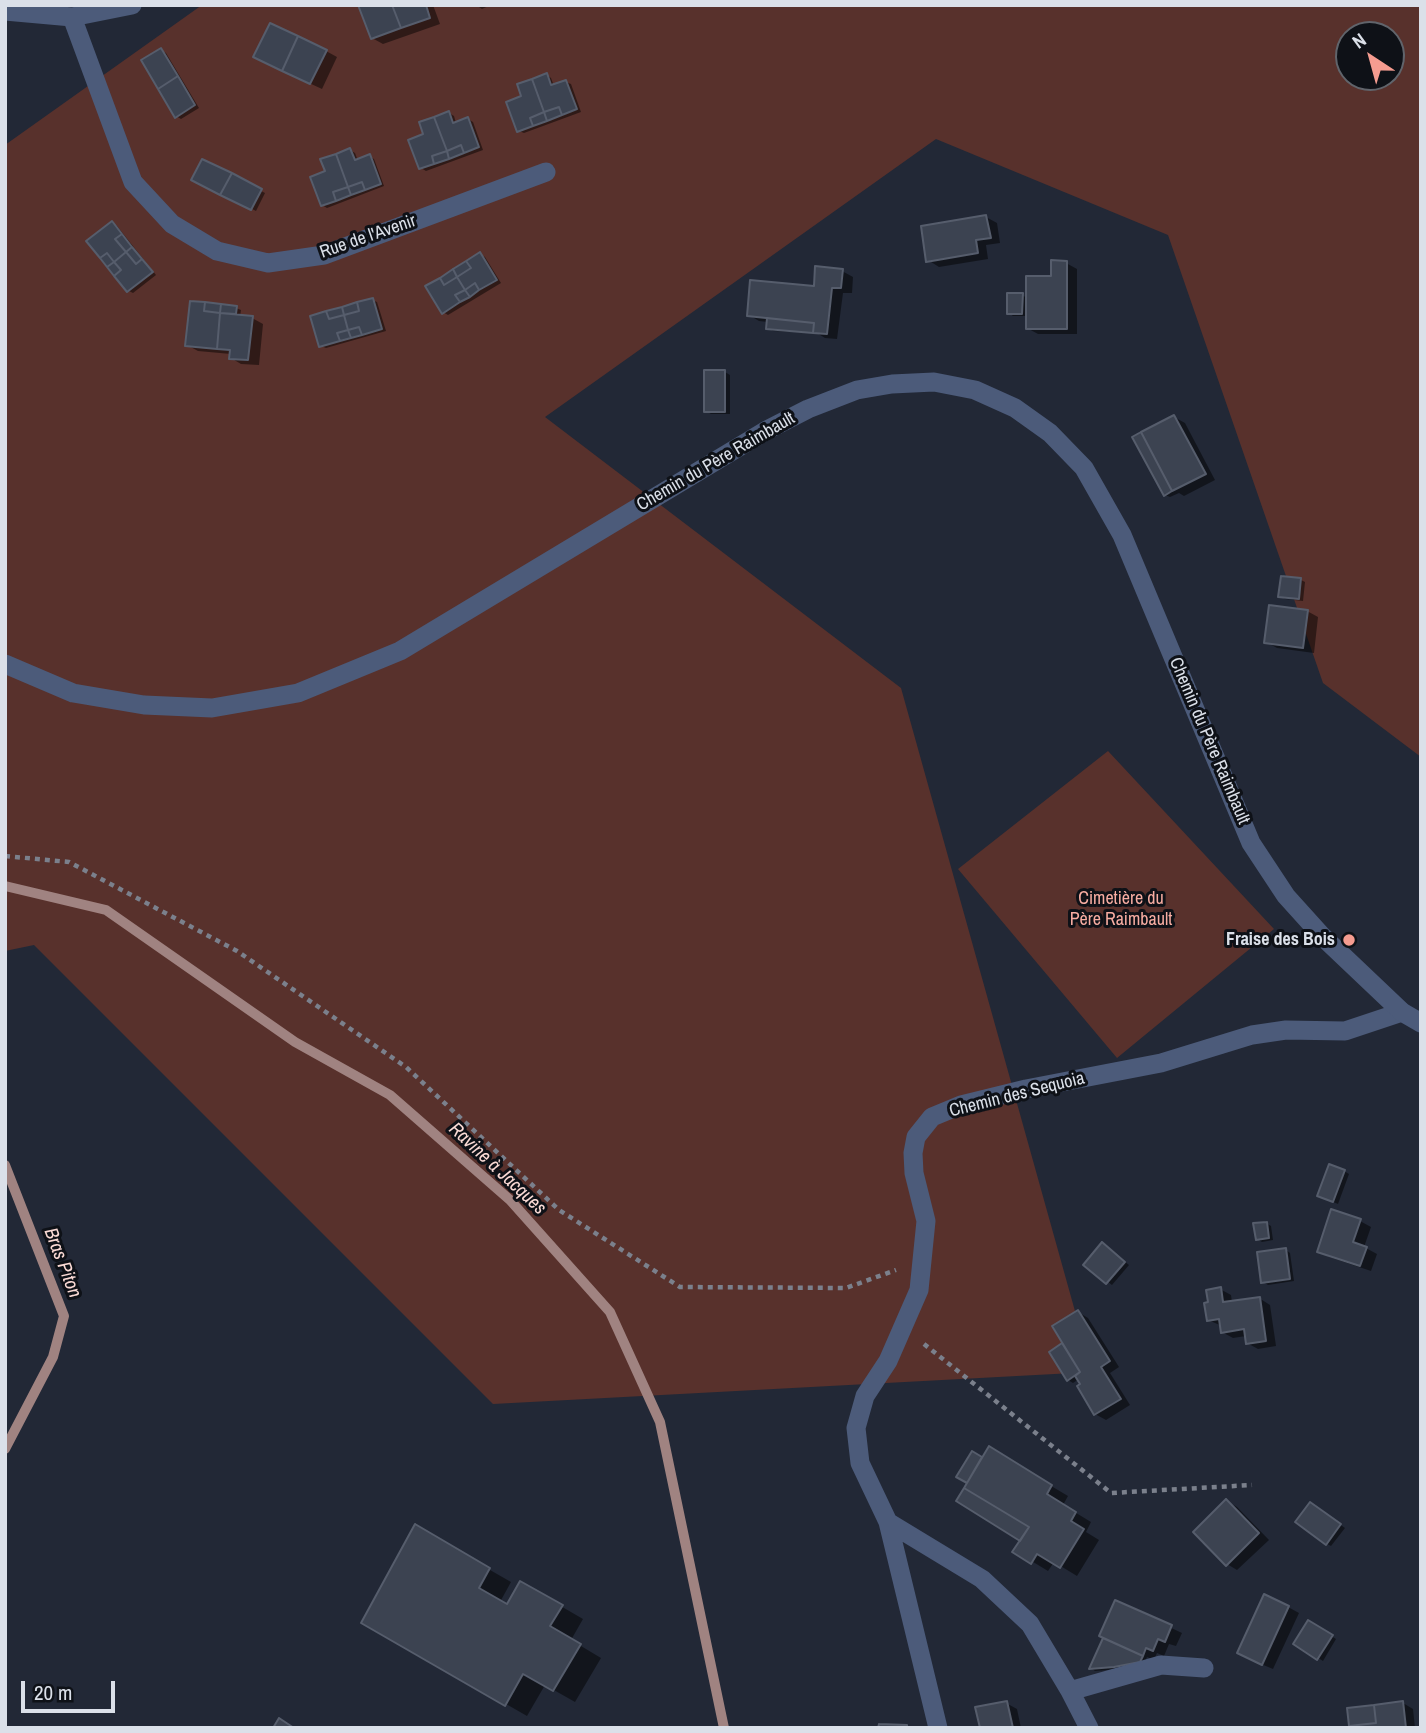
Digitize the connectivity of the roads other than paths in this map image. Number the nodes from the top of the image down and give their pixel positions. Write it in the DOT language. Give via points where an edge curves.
graph roads {
  1 [pos="132,5"];
  2 [pos="5,11"];
  3 [pos="72,17"];
  4 [pos="546,172"];
  5 [pos="5,664"];
  6 [pos="1402,1012"];
  7 [pos="1421,1023"];
  8 [pos="888,1522"];
  9 [pos="1203,1668"];
  10 [pos="1070,1691"];
  11 [pos="938,1728"];
  12 [pos="1089,1728"];
  1 -- 3 [label="street"];
  2 -- 3 [label="street"];
  3 -- 4 [label="street, Rue de l'Avenir" via="133,182 172,224 217,251 268,263 324,255"];
  5 -- 6 [label="street, Chemin du Père Raimbault" via="73,693 144,705 212,708 298,693 400,651 808,409 857,390 892,384 934,382 975,390 1015,408 1050,433 1084,468 1122,536 1251,843 1286,896"];
  6 -- 7 [label="street, Chemin du Père Raimbault"];
  6 -- 8 [label="street, Chemin des Sequoia" via="1345,1031 1286,1030 1252,1035 1161,1063 1026,1089 932,1117 916,1136 912,1153 926,1221 919,1290 888,1361 865,1396 856,1428 860,1463"];
  8 -- 10 [label="street" via="982,1579 1030,1624"];
  8 -- 11 [label="street, Chemin des Sequoia"];
  9 -- 10 [label="street" via="1161,1665"];
  10 -- 12 [label="street"];
}
